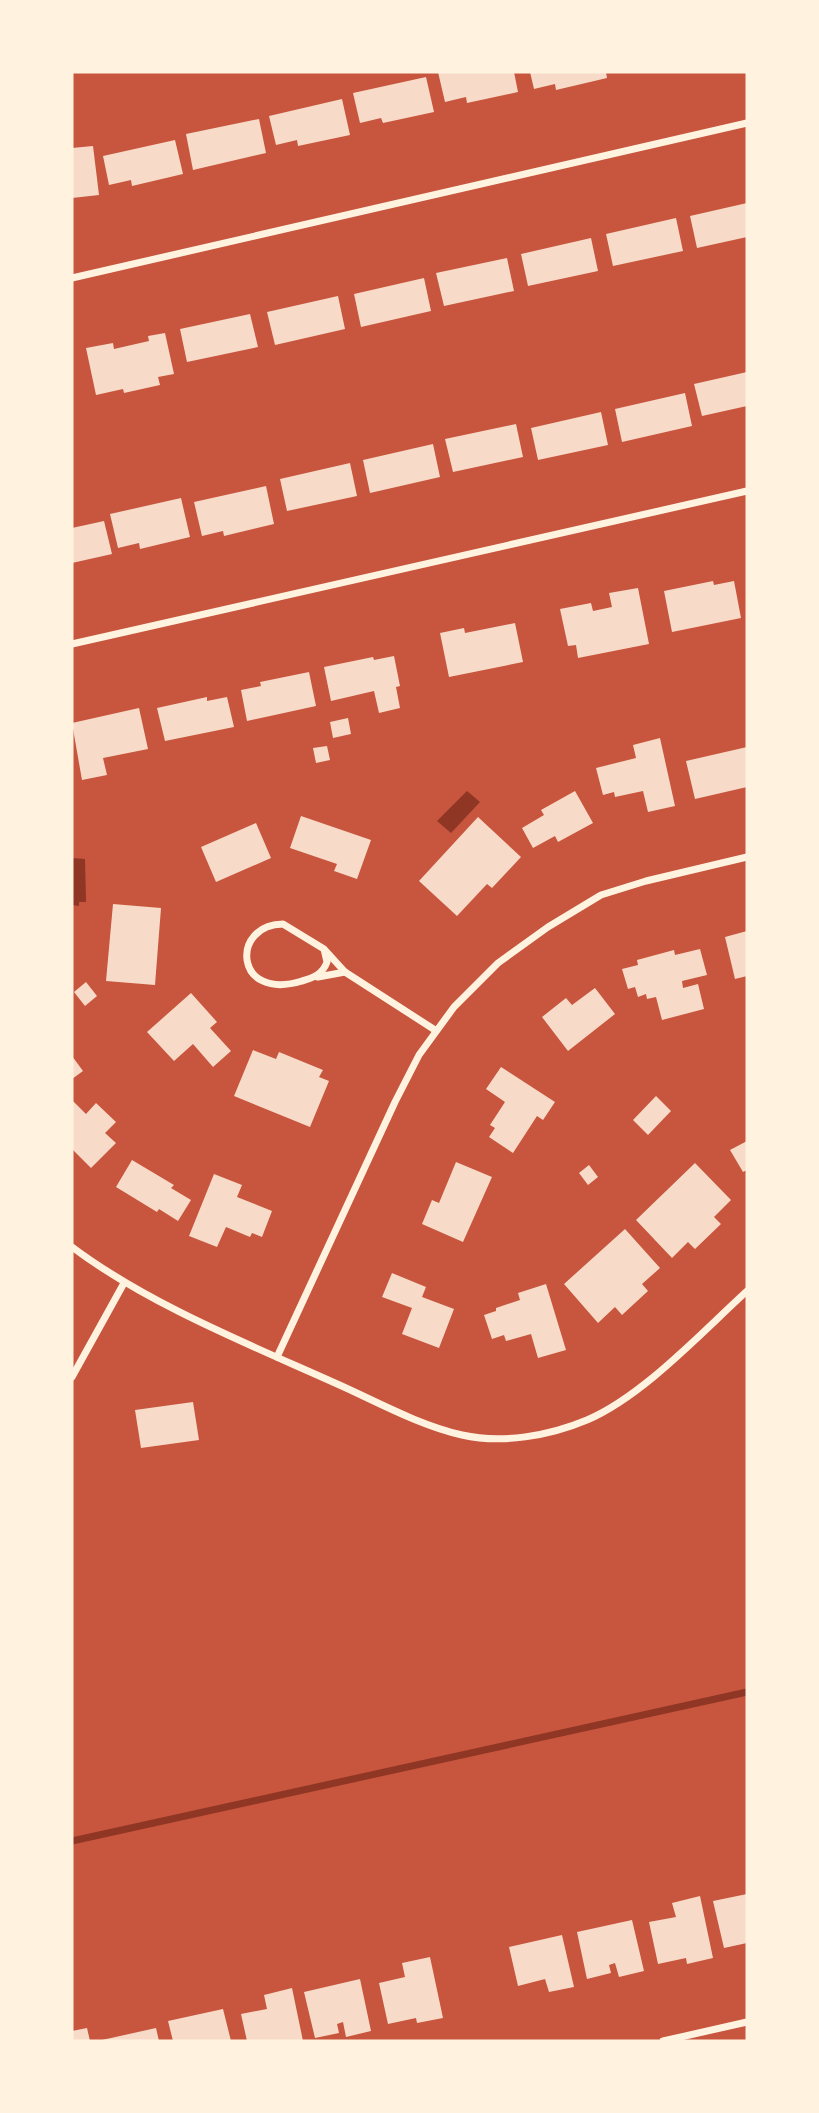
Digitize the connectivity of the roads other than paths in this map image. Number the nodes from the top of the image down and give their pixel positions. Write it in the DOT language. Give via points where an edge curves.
graph roads {
  1 [pos="747,123"];
  2 [pos="72,278"];
  3 [pos="747,491"];
  4 [pos="72,644"];
  5 [pos="747,857"];
  6 [pos="324,949"];
  7 [pos="345,972"];
  8 [pos="313,978"];
  9 [pos="435,1030"];
  10 [pos="72,1247"];
  11 [pos="124,1283"];
  12 [pos="747,1291"];
  13 [pos="277,1357"];
  14 [pos="72,1377"];
  15 [pos="747,2022"];
  16 [pos="663,2041"];
  1 -- 2 [label="street"];
  3 -- 4 [label="street"];
  5 -- 9 [label="street" via="601,895 498,963"];
  6 -- 7 [label="street"];
  6 -- 8 [label="street" via="327,962"];
  6 -- 8 [label="street" via="284,924 263,927 250,942 248,963 261,982 280,986"];
  7 -- 8 [label="street"];
  7 -- 9 [label="street"];
  9 -- 13 [label="street" via="395,1102"];
  10 -- 11 [label="street"];
  11 -- 13 [label="street"];
  11 -- 14 [label="street"];
  12 -- 13 [label="street" via="615,1405 587,1420 529,1436 464,1435 433,1426"];
  15 -- 16 [label="street"];
}
